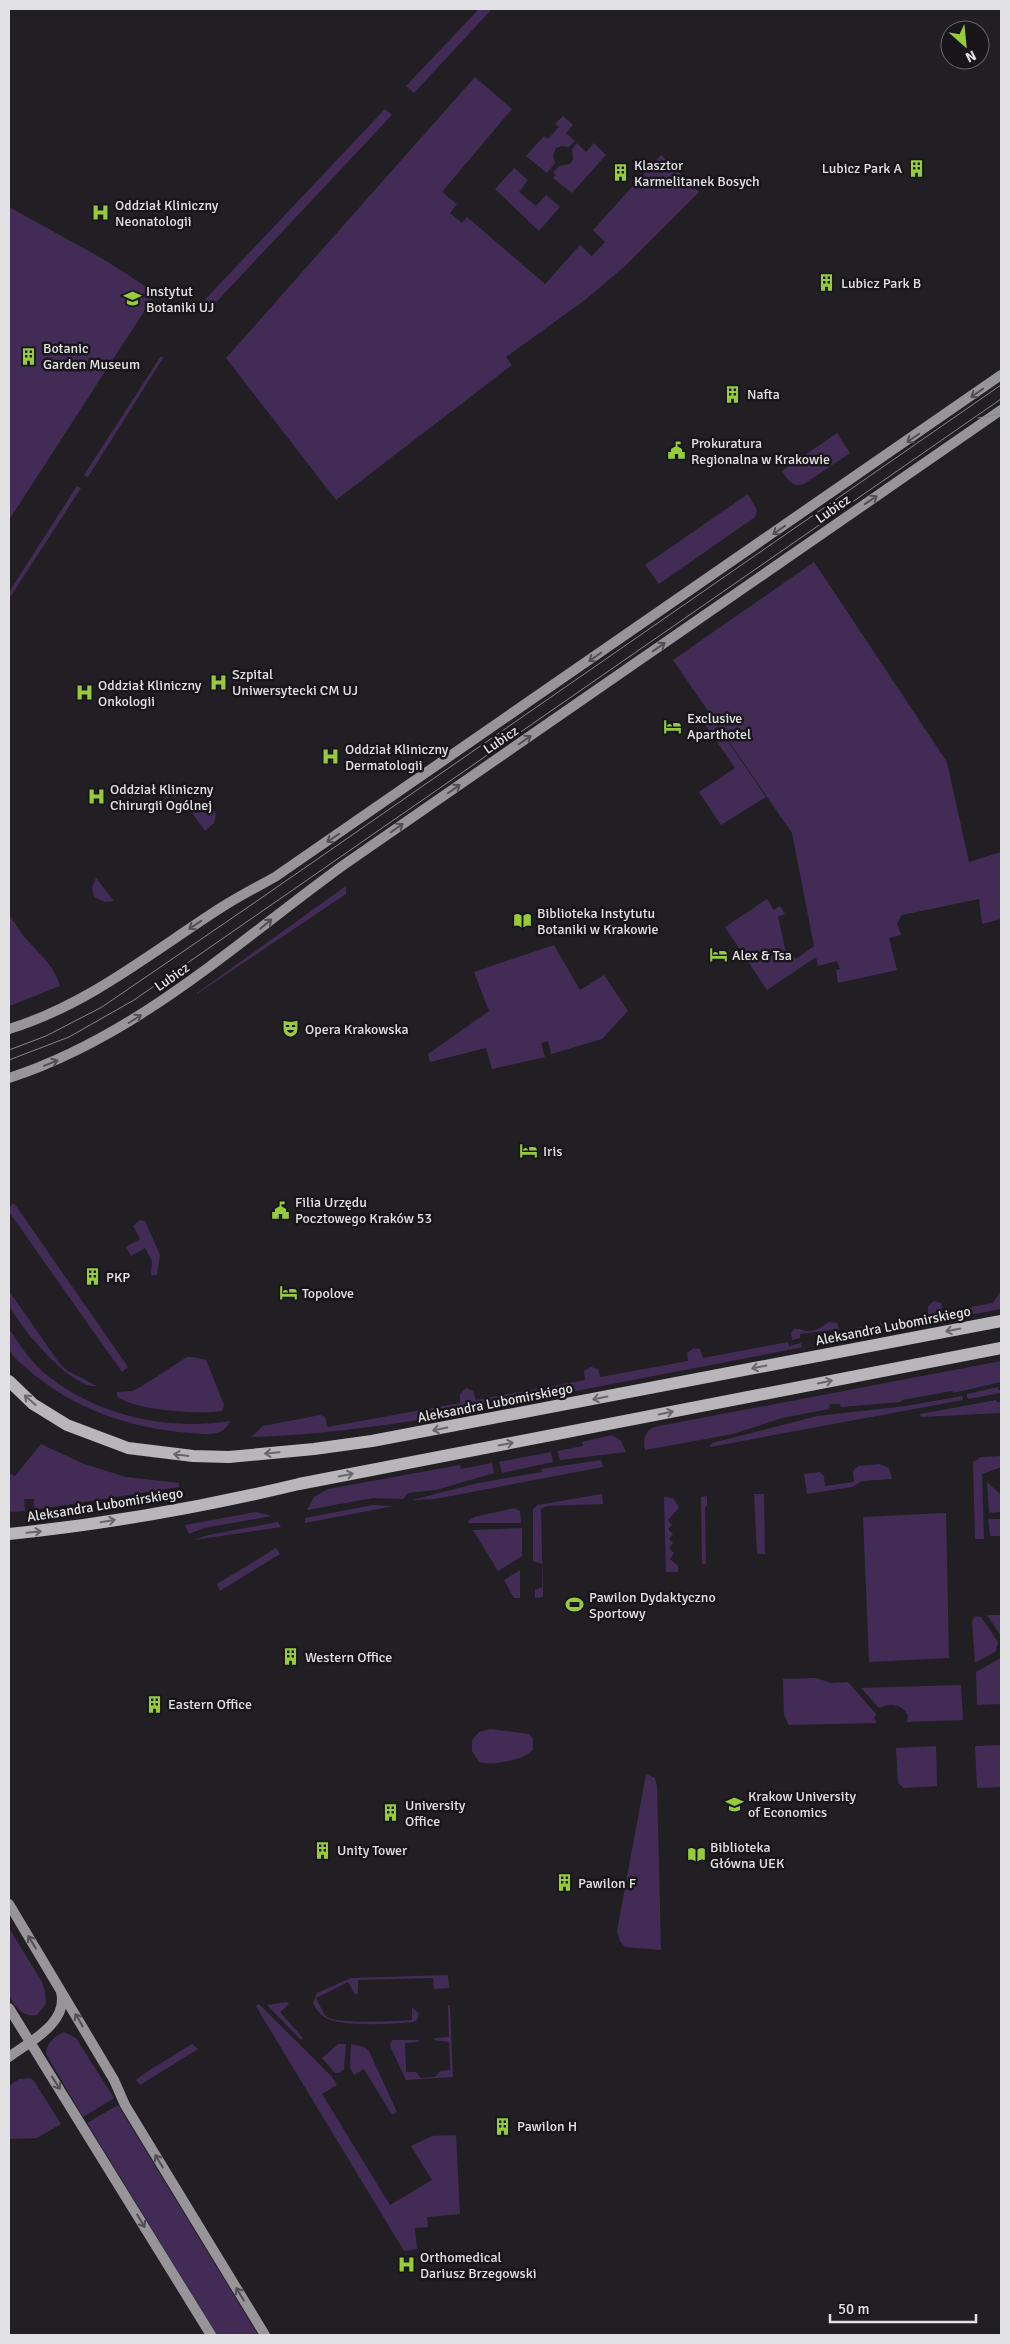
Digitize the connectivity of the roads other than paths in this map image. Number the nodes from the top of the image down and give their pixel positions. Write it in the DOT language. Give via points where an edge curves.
graph roads {
  1 [pos="1001,376"];
  2 [pos="1001,410"];
  3 [pos="9,1029"];
  4 [pos="9,1078"];
  5 [pos="1001,1321"];
  6 [pos="1001,1348"];
  7 [pos="9,1381"];
  8 [pos="9,1534"];
  9 [pos="9,1904"];
  10 [pos="56,1981"];
  11 [pos="9,2008"];
  12 [pos="30,2041"];
  13 [pos="9,2057"];
  14 [pos="211,2335"];
  15 [pos="265,2335"];
  1 -- 3 [label="street, Lubicz, one-way" via="275,877 223,906 121,975 46,1016"];
  4 -- 2 [label="street, Lubicz, one-way" via="92,1044 143,1014 250,938 345,864"];
  5 -- 7 [label="main road, Aleksandra Lubomirskiego, one-way" via="372,1441 229,1456 193,1456 128,1448 67,1425 34,1404"];
  8 -- 6 [label="main road, Aleksandra Lubomirskiego, one-way" via="60,1529 229,1501 299,1484"];
  10 -- 9 [label="street, one-way"];
  10 -- 12 [label="street" via="62,1999 61,2010 51,2025"];
  15 -- 10 [label="street, one-way" via="125,2105 114,2080"];
  11 -- 12 [label="street"];
  12 -- 13 [label="street"];
  12 -- 14 [label="street, one-way"];
}
